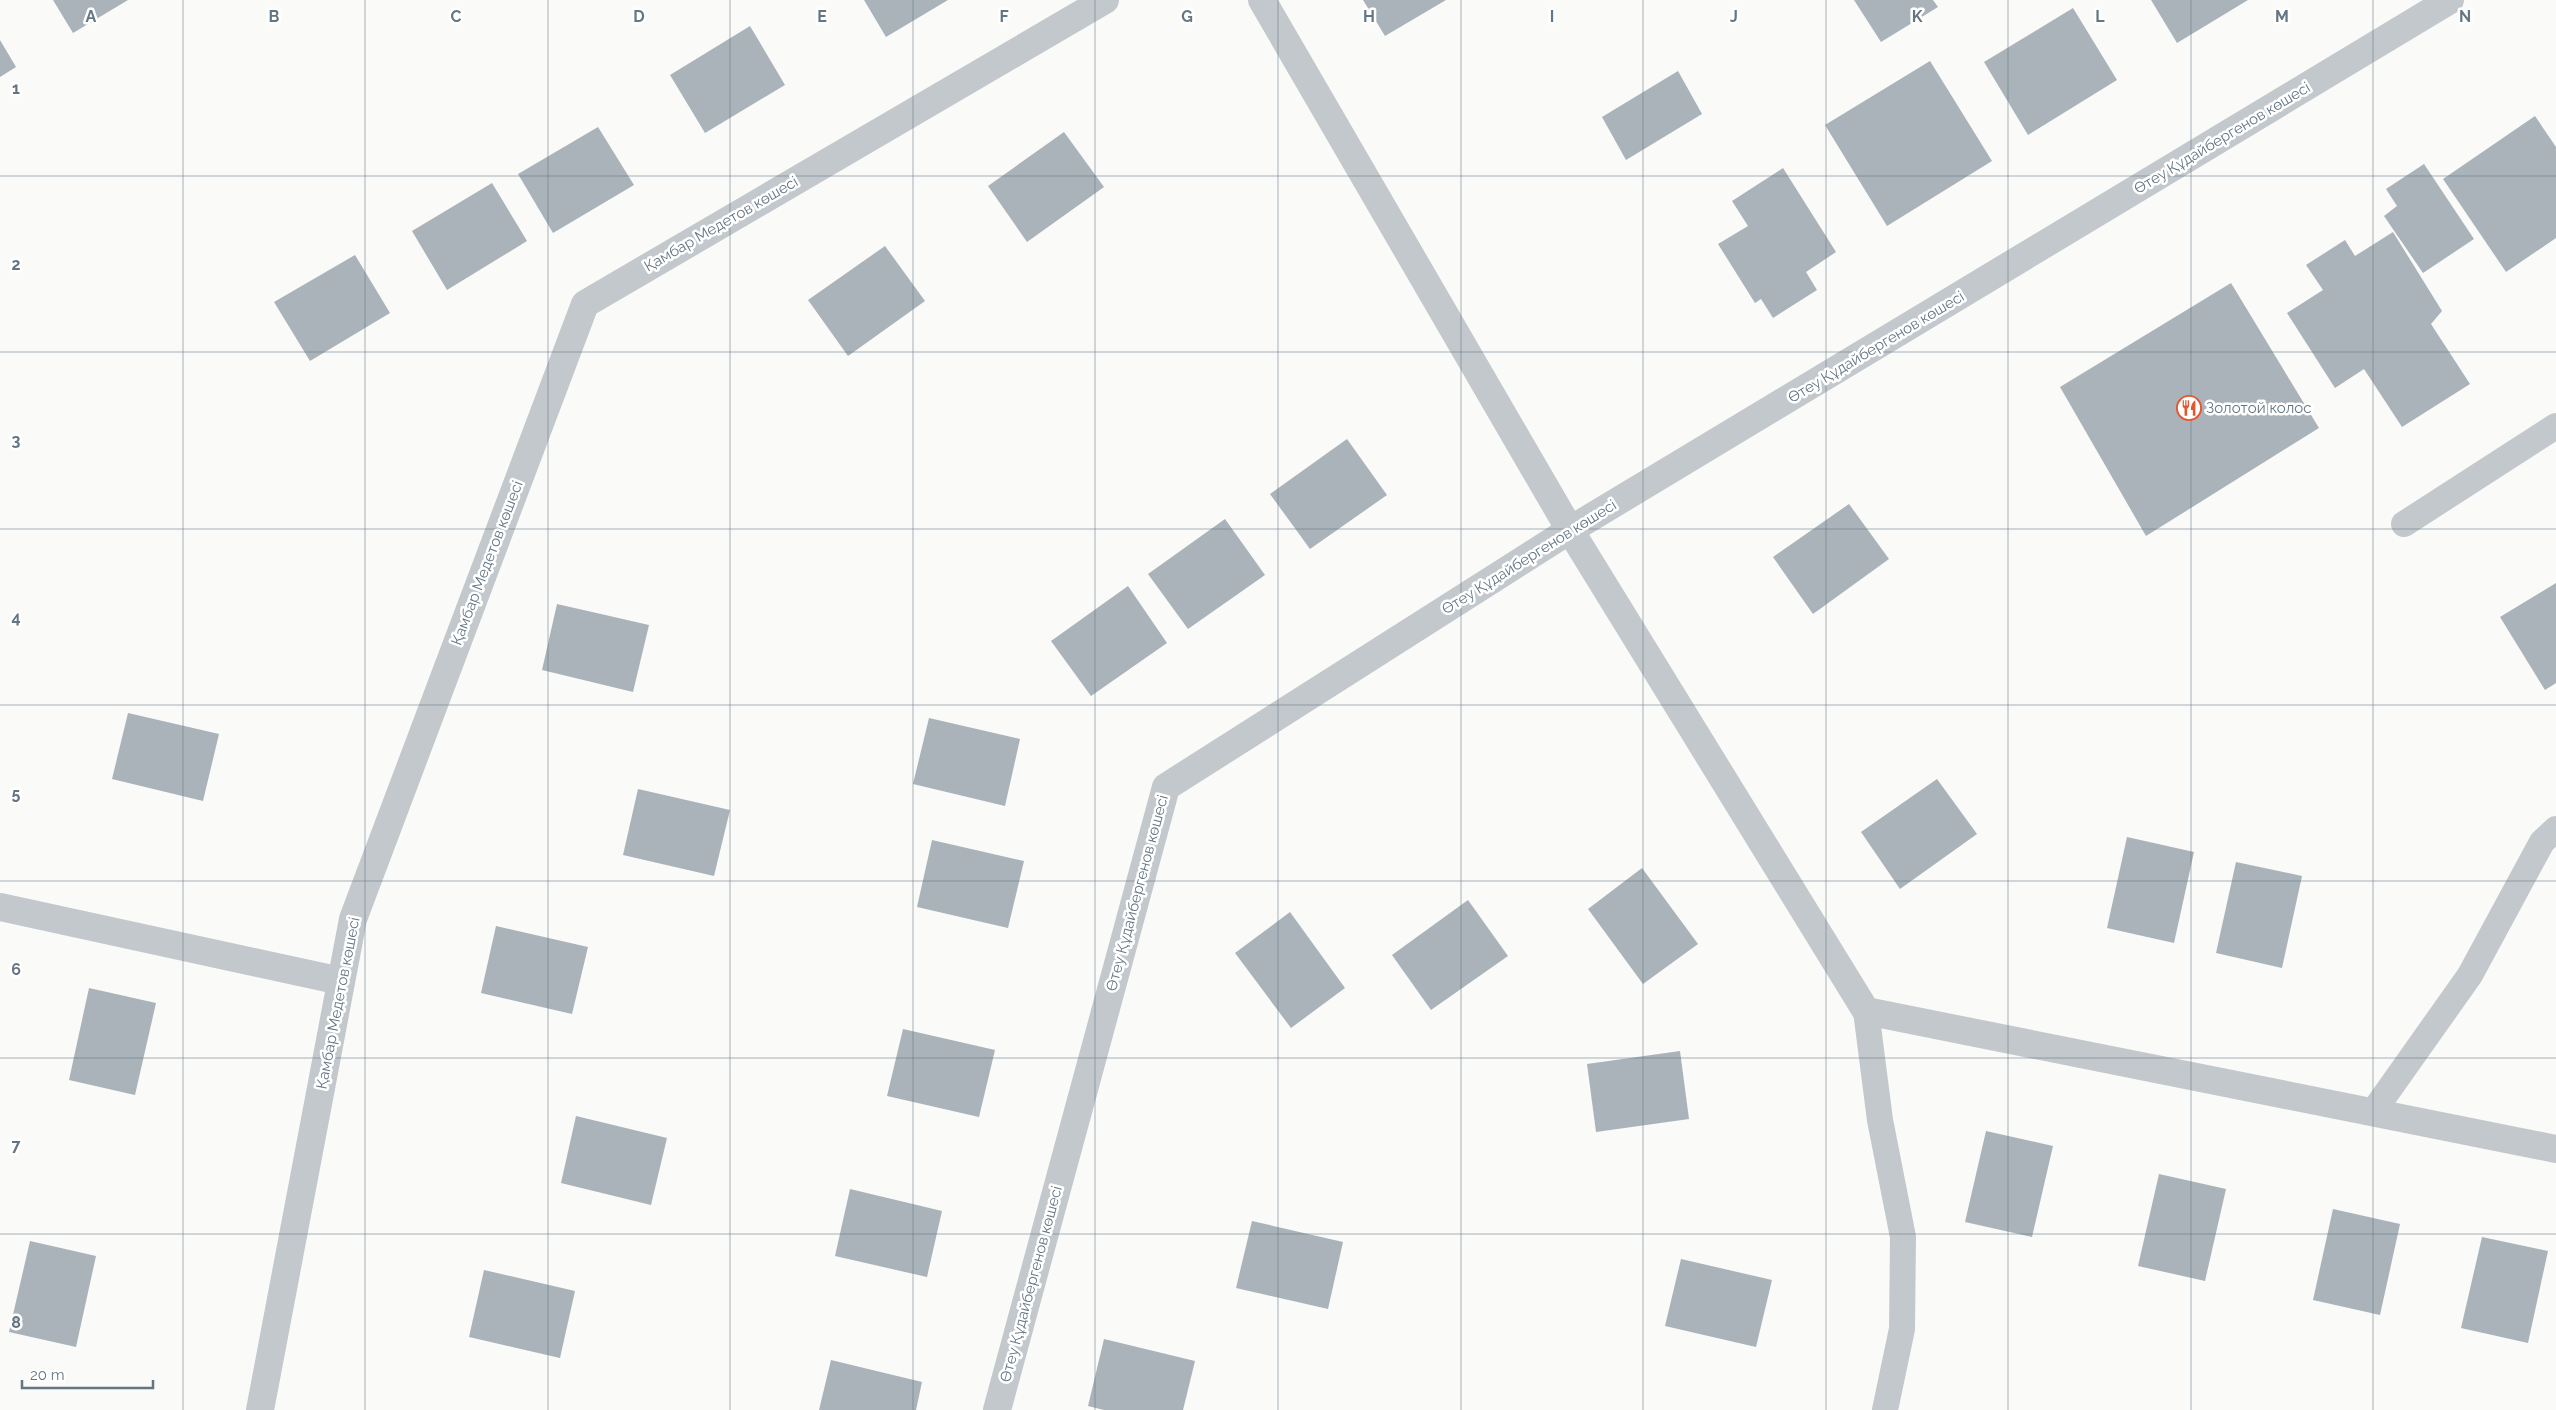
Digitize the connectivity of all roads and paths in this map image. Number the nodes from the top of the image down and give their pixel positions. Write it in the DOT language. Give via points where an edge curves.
graph roads {
  1 [pos="1105,0"];
  2 [pos="1262,0"];
  3 [pos="2450,0"];
  4 [pos="2556,426"];
  5 [pos="2404,524"];
  6 [pos="1570,530"];
  7 [pos="2556,829"];
  8 [pos="0,907"];
  9 [pos="341,981"];
  10 [pos="1866,1011"];
  11 [pos="2373,1112"];
  12 [pos="2556,1148"];
  13 [pos="260,1410"];
  14 [pos="997,1410"];
  15 [pos="1885,1410"];
  1 -- 9 [label="street, Қамбар Медетов көшесі" via="584,304 353,919"];
  2 -- 6 [label="street"];
  3 -- 6 [label="street, Өтеу Құдайбергенов көшесі"];
  4 -- 5 [label="lane"];
  6 -- 10 [label="street"];
  6 -- 14 [label="street, Өтеу Құдайбергенов көшесі" via="1166,787"];
  7 -- 11 [label="lane" via="2542,842 2470,975"];
  8 -- 9 [label="street"];
  9 -- 13 [label="street, Қамбар Медетов көшесі"];
  10 -- 11 [label="street"];
  10 -- 15 [label="lane" via="1880,1120 1904,1237 1902,1329"];
  11 -- 12 [label="street"];
}
